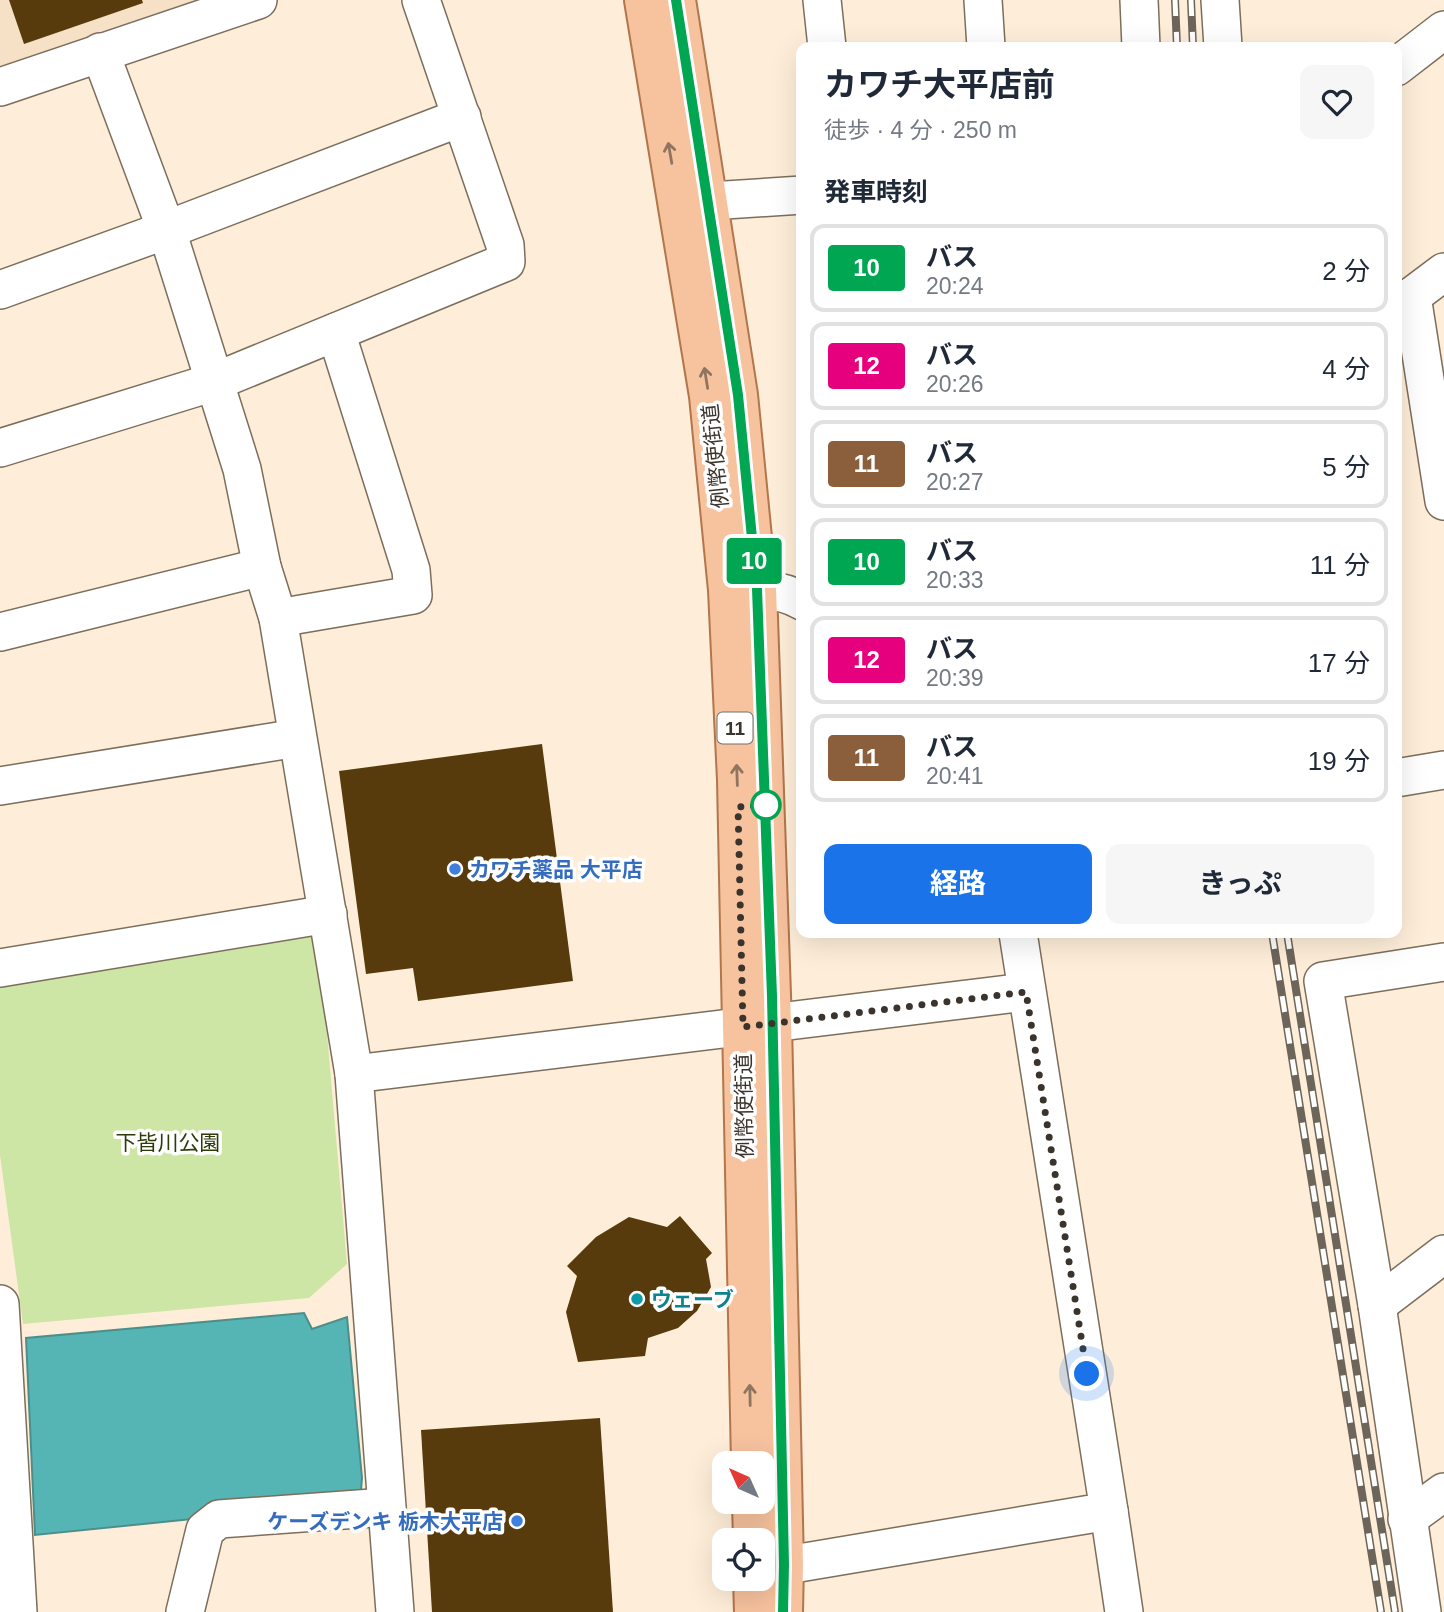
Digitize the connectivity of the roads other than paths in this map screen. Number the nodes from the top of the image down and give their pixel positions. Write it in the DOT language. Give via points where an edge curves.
graph roads {
  1 [pos="258,0"];
  2 [pos="421,0"];
  3 [pos="643,0"];
  4 [pos="676,0"];
  5 [pos="822,0"];
  6 [pos="983,0"];
  7 [pos="1139,0"];
  8 [pos="1220,0"];
  9 [pos="1444,30"];
  10 [pos="826,42"];
  11 [pos="986,42"];
  12 [pos="1141,42"];
  13 [pos="1223,42"];
  14 [pos="100,52"];
  15 [pos="1402,62"];
  16 [pos="0,88"];
  17 [pos="462,117"];
  18 [pos="796,195"];
  19 [pos="693,202"];
  20 [pos="166,230"];
  21 [pos="1444,272"];
  22 [pos="0,290"];
  23 [pos="1404,302"];
  24 [pos="336,332"];
  25 [pos="214,382"];
  26 [pos="0,448"];
  27 [pos="1444,501"];
  28 [pos="262,567"];
  29 [pos="743,590"];
  30 [pos="796,597"];
  31 [pos="278,618"];
  32 [pos="0,632"];
  33 [pos="297,738"];
  34 [pos="1444,770"];
  35 [pos="1402,777"];
  36 [pos="0,786"];
  37 [pos="328,914"];
  38 [pos="1019,938"];
  39 [pos="1444,962"];
  40 [pos="0,968"];
  41 [pos="1026,992"];
  42 [pos="758,1026"];
  43 [pos="355,1074"];
  44 [pos="1444,1254"];
  45 [pos="0,1304"];
  46 [pos="1377,1305"];
  47 [pos="751,1451"];
  48 [pos="1444,1492"];
  49 [pos="386,1507"];
  50 [pos="1109,1511"];
  51 [pos="1407,1519"];
  52 [pos="766,1528"];
  53 [pos="775,1570"];
  54 [pos="761,1591"];
  55 [pos="775,1591"];
  56 [pos="18,1612"];
  57 [pos="185,1612"];
  58 [pos="395,1612"];
  59 [pos="754,1612"];
  60 [pos="783,1612"];
  61 [pos="1124,1612"];
  62 [pos="1422,1612"];
  1 -- 14 [label="street"];
  2 -- 17 [label="street"];
  19 -- 3 [label="main road, 例幣使街道 / 11, one-way"];
  4 -- 19 [label="main road, 例幣使街道 / 11"];
  5 -- 10 [label="street"];
  6 -- 11 [label="street"];
  7 -- 12 [label="street"];
  8 -- 13 [label="street"];
  9 -- 15 [label="street"];
  14 -- 16 [label="street"];
  14 -- 20 [label="street"];
  17 -- 20 [label="street"];
  17 -- 24 [label="street" via="505,245 506,262"];
  18 -- 19 [label="street"];
  19 -- 29 [label="main road, 例幣使街道 / 11" via="709,396"];
  20 -- 22 [label="street"];
  20 -- 25 [label="street"];
  21 -- 23 [label="street"];
  23 -- 27 [label="street"];
  24 -- 25 [label="street"];
  24 -- 31 [label="street" via="411,570 413,595"];
  25 -- 26 [label="street"];
  25 -- 28 [label="street" via="242,468"];
  28 -- 31 [label="street"];
  28 -- 32 [label="street"];
  29 -- 30 [label="street"];
  29 -- 42 [label="main road, 例幣使街道 / 11" via="737,780"];
  31 -- 33 [label="street"];
  33 -- 36 [label="street"];
  33 -- 37 [label="street"];
  34 -- 35 [label="street"];
  37 -- 40 [label="street"];
  37 -- 43 [label="street"];
  38 -- 41 [label="street"];
  39 -- 46 [label="street" via="1323,981"];
  41 -- 42 [label="street"];
  41 -- 50 [label="street"];
  42 -- 43 [label="street"];
  47 -- 42 [label="main road, 例幣使街道 / 11, one-way"];
  42 -- 52 [label="main road, 例幣使街道 / 11"];
  43 -- 49 [label="street"];
  44 -- 46 [label="street"];
  45 -- 56 [label="street"];
  46 -- 51 [label="street"];
  48 -- 51 [label="street"];
  49 -- 57 [label="street" via="219,1519 205,1530"];
  49 -- 58 [label="street"];
  50 -- 53 [label="street"];
  50 -- 61 [label="street"];
  51 -- 62 [label="street"];
  54 -- 59 [label="main road, 例幣使街道 / 11"];
  55 -- 60 [label="main road, 例幣使街道 / 11"];
}
